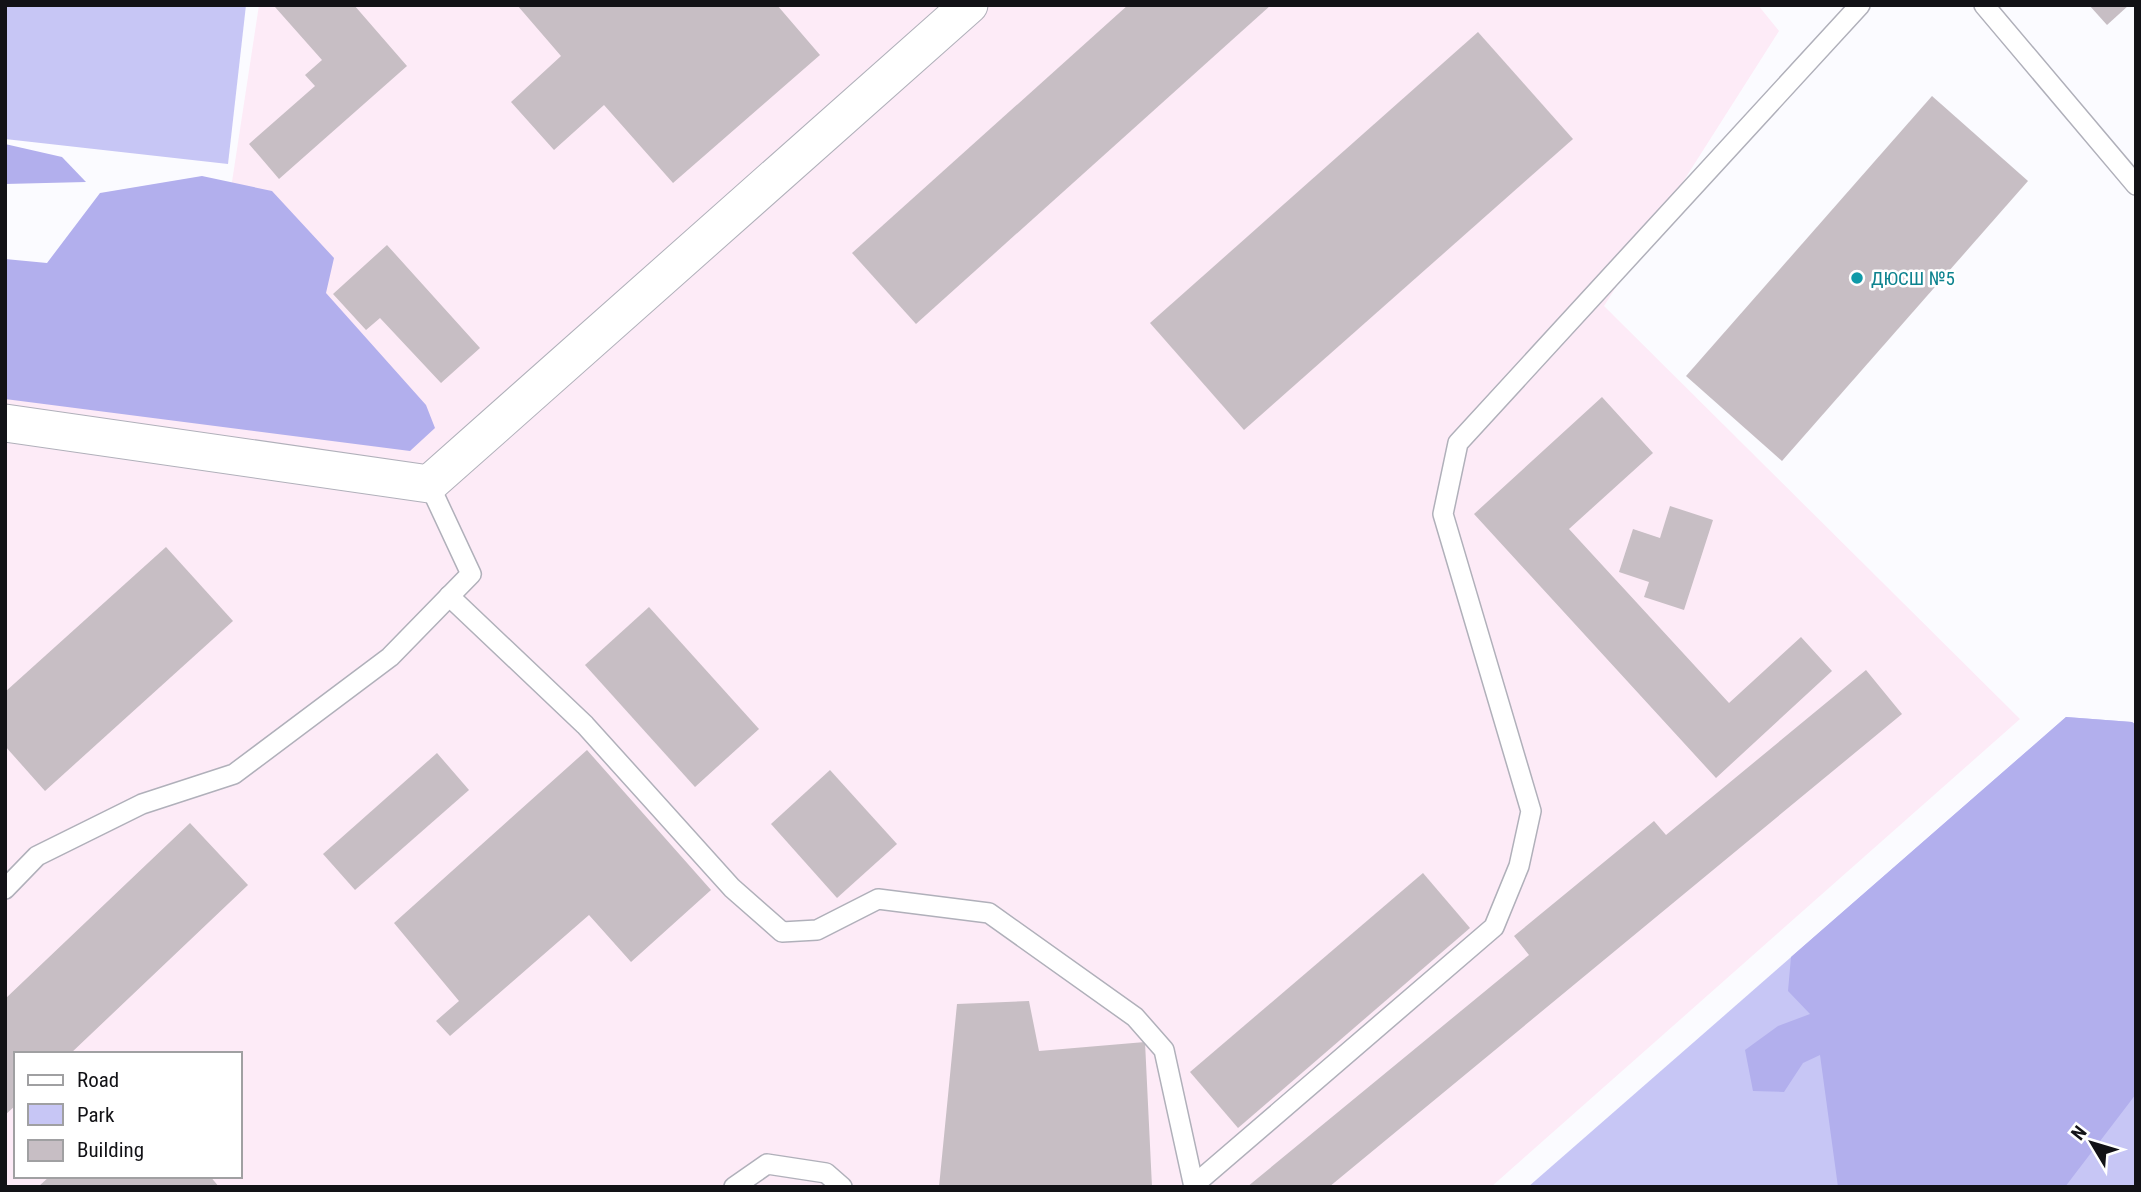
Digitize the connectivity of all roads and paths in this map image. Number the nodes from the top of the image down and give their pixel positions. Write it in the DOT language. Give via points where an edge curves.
graph roads {
  1 [pos="969,5"];
  2 [pos="1860,5"];
  3 [pos="1984,5"];
  4 [pos="2136,185"];
  5 [pos="5,423"];
  6 [pos="429,484"];
  7 [pos="449,596"];
  8 [pos="5,888"];
  9 [pos="1194,1186"];
  10 [pos="734,1187"];
  11 [pos="842,1187"];
  1 -- 6 [label="street"];
  2 -- 9 [label="lane" via="1458,443 1443,514 1531,811 1519,866 1494,927"];
  3 -- 4 [label="lane"];
  5 -- 6 [label="street"];
  6 -- 7 [label="lane" via="471,574"];
  7 -- 8 [label="lane" via="390,657 234,774 142,804 37,856"];
  7 -- 9 [label="lane" via="585,725 732,888 782,932 817,930 878,899 989,913 1136,1017 1164,1050"];
  10 -- 11 [label="lane" via="767,1164 826,1173"];
}
